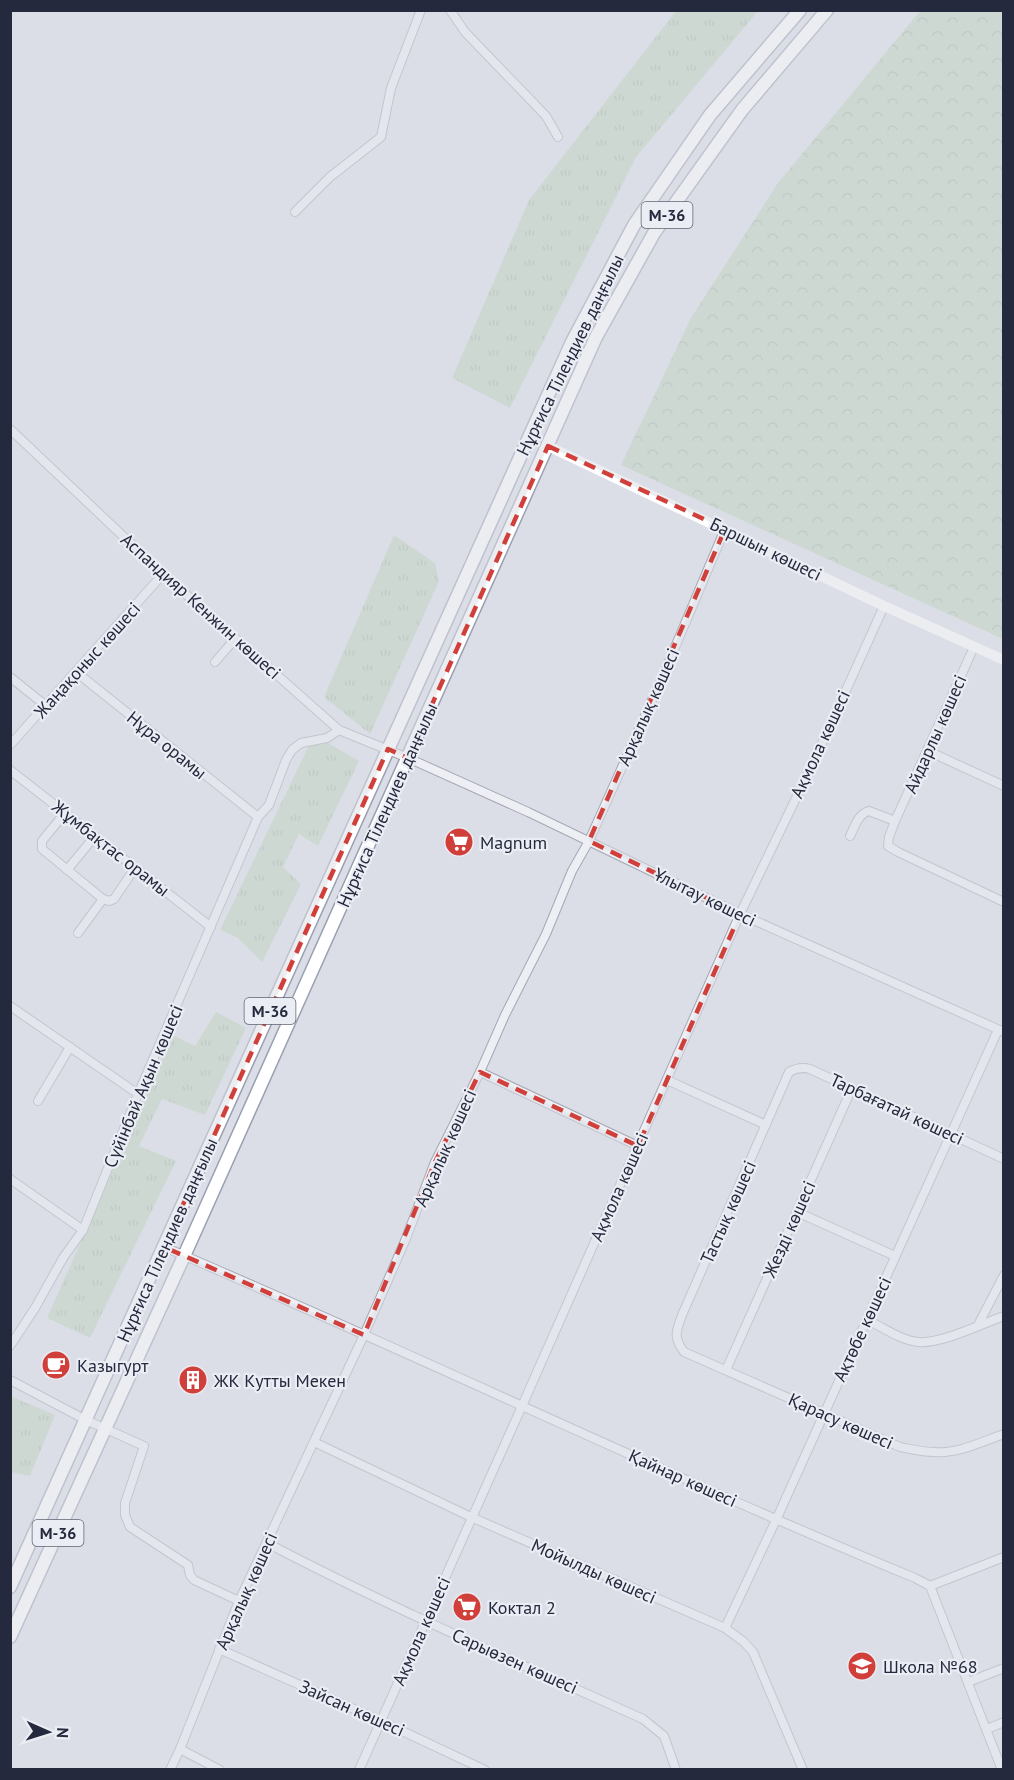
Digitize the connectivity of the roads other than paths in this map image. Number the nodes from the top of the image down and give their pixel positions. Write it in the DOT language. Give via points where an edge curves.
graph roads {
  1 [pos="420,10"];
  2 [pos="450,10"];
  3 [pos="800,10"];
  4 [pos="827,10"];
  5 [pos="558,137"];
  6 [pos="295,212"];
  7 [pos="10,429"];
  8 [pos="529,436"];
  9 [pos="548,446"];
  10 [pos="725,529"];
  11 [pos="163,574"];
  12 [pos="884,606"];
  13 [pos="236,639"];
  14 [pos="974,647"];
  15 [pos="1004,660"];
  16 [pos="215,662"];
  17 [pos="76,672"];
  18 [pos="10,677"];
  19 [pos="45,705"];
  20 [pos="339,730"];
  21 [pos="10,745"];
  22 [pos="388,749"];
  23 [pos="928,751"];
  24 [pos="408,758"];
  25 [pos="10,770"];
  26 [pos="1004,786"];
  27 [pos="65,813"];
  28 [pos="258,817"];
  29 [pos="895,821"];
  30 [pos="95,836"];
  31 [pos="850,836"];
  32 [pos="589,841"];
  33 [pos="135,868"];
  34 [pos="67,870"];
  35 [pos="103,899"];
  36 [pos="1004,902"];
  37 [pos="740,914"];
  38 [pos="211,927"];
  39 [pos="78,933"];
  40 [pos="10,1006"];
  41 [pos="1001,1031"];
  42 [pos="70,1047"];
  43 [pos="480,1072"];
  44 [pos="789,1072"];
  45 [pos="667,1080"];
  46 [pos="852,1088"];
  47 [pos="138,1094"];
  48 [pos="38,1101"];
  49 [pos="766,1125"];
  50 [pos="950,1133"];
  51 [pos="638,1146"];
  52 [pos="1004,1158"];
  53 [pos="10,1179"];
  54 [pos="797,1212"];
  55 [pos="83,1230"];
  56 [pos="164,1247"];
  57 [pos="184,1256"];
  58 [pos="895,1256"];
  59 [pos="1004,1275"];
  60 [pos="1004,1316"];
  61 [pos="867,1320"];
  62 [pos="978,1325"];
  63 [pos="364,1335"];
  64 [pos="10,1346"];
  65 [pos="684,1352"];
  66 [pos="726,1370"];
  67 [pos="10,1380"];
  68 [pos="522,1406"];
  69 [pos="824,1412"];
  70 [pos="86,1420"];
  71 [pos="105,1428"];
  72 [pos="1004,1434"];
  73 [pos="314,1442"];
  74 [pos="471,1517"];
  75 [pos="776,1520"];
  76 [pos="267,1543"];
  77 [pos="1004,1557"];
  78 [pos="930,1586"];
  79 [pos="10,1587"];
  80 [pos="239,1601"];
  81 [pos="426,1621"];
  82 [pos="725,1628"];
  83 [pos="10,1637"];
  84 [pos="219,1649"];
  85 [pos="1004,1668"];
  86 [pos="968,1682"];
  87 [pos="381,1721"];
  88 [pos="1004,1722"];
  89 [pos="987,1729"];
  90 [pos="180,1749"];
  91 [pos="170,1770"];
  92 [pos="219,1770"];
  93 [pos="359,1770"];
  94 [pos="484,1770"];
  95 [pos="676,1770"];
  96 [pos="803,1770"];
  97 [pos="1002,1770"];
  1 -- 6 [label="street" via="391,88 381,137 330,177"];
  2 -- 5 [label="street" via="465,32 546,116"];
  3 -- 8 [label="main road, Нұрғиса Тілендиев даңғылы / M-36" via="710,116 634,225 572,342"];
  4 -- 9 [label="main road, Нұрғиса Тілендиев даңғылы / M-36" via="742,110 654,233 596,337"];
  7 -- 11 [label="street, Аспандияр Кенжин көшесі"];
  8 -- 9 [label="street, Баршын көшесі"];
  8 -- 22 [label="main road, Нұрғиса Тілендиев даңғылы / M-36"];
  9 -- 10 [label="street, Баршын көшесі"];
  9 -- 24 [label="main road, Нұрғиса Тілендиев даңғылы / M-36"];
  10 -- 12 [label="street, Баршын көшесі"];
  10 -- 32 [label="street, Арқалық көшесі"];
  11 -- 13 [label="street, Аспандияр Кенжин көшесі"];
  11 -- 17 [label="street, Жаңақоныс көшесі"];
  12 -- 14 [label="street, Баршын көшесі"];
  12 -- 37 [label="street, Ақмола көшесі"];
  13 -- 16 [label="street"];
  13 -- 20 [label="street, Аспандияр Кенжин көшесі"];
  14 -- 15 [label="street, Баршын көшесі"];
  14 -- 23 [label="street, Айдарлы көшесі"];
  17 -- 19 [label="street, Жаңақоныс көшесі"];
  17 -- 28 [label="street, Нұра орамы"];
  18 -- 19 [label="street"];
  19 -- 21 [label="street, Жаңақоныс көшесі"];
  20 -- 22 [label="street, Аспандияр Кенжин көшесі"];
  20 -- 28 [label="street, Сүйінбай Ақын көшесі" via="292,750 269,805"];
  22 -- 24 [label="street, Аспандияр Кенжин көшесі"];
  22 -- 56 [label="main road, Нұрғиса Тілендиев даңғылы / M-36"];
  23 -- 26 [label="street"];
  23 -- 29 [label="street, Айдарлы көшесі"];
  24 -- 32 [label="street, Ұлытау көшесі"];
  24 -- 57 [label="main road, Нұрғиса Тілендиев даңғылы / M-36"];
  25 -- 27 [label="street, Жұмбақтас орамы"];
  27 -- 30 [label="street, Жұмбақтас орамы"];
  27 -- 34 [label="street" via="42,841 42,849"];
  28 -- 38 [label="street, Сүйінбай Ақын көшесі"];
  29 -- 31 [label="street" via="865,812"];
  29 -- 36 [label="street, Айдарлы көшесі" via="888,846"];
  30 -- 33 [label="street, Жұмбақтас орамы"];
  30 -- 34 [label="street"];
  32 -- 37 [label="street, Ұлытау көшесі"];
  32 -- 43 [label="street, Арқалық көшесі"];
  33 -- 35 [label="street" via="114,899"];
  33 -- 38 [label="street, Жұмбақтас орамы"];
  34 -- 35 [label="street"];
  35 -- 39 [label="street"];
  37 -- 41 [label="street, Ұлытау көшесі"];
  37 -- 45 [label="street, Ақмола көшесі"];
  38 -- 47 [label="street, Сүйінбай Ақын көшесі"];
  40 -- 42 [label="street"];
  41 -- 50 [label="street, Ақтөбе көшесі"];
  42 -- 47 [label="street"];
  42 -- 48 [label="street"];
  43 -- 51 [label="street"];
  43 -- 63 [label="street, Арқалық көшесі" via="435,1162"];
  44 -- 46 [label="street, Тарбағатай көшесі" via="810,1069"];
  44 -- 49 [label="street, Тастық көшесі"];
  45 -- 49 [label="street"];
  45 -- 51 [label="street, Ақмола көшесі"];
  46 -- 50 [label="street, Тарбағатай көшесі"];
  46 -- 54 [label="street, Жезді көшесі"];
  47 -- 55 [label="street, Сүйінбай Ақын көшесі"];
  49 -- 65 [label="street, Тастық көшесі" via="677,1329 676,1342"];
  50 -- 52 [label="street, Тарбағатай көшесі"];
  50 -- 58 [label="street, Ақтөбе көшесі"];
  51 -- 68 [label="street, Ақмола көшесі"];
  53 -- 55 [label="street"];
  54 -- 58 [label="street"];
  54 -- 66 [label="street, Жезді көшесі"];
  55 -- 64 [label="street, Сүйінбай Ақын көшесі"];
  56 -- 57 [label="street, Қайнар көшесі"];
  56 -- 70 [label="main road, Нұрғиса Тілендиев даңғылы / M-36"];
  57 -- 63 [label="street, Қайнар көшесі"];
  57 -- 71 [label="main road, Нұрғиса Тілендиев даңғылы / M-36"];
  58 -- 61 [label="street, Ақтөбе көшесі"];
  59 -- 62 [label="street"];
  60 -- 62 [label="street"];
  61 -- 62 [label="street" via="919,1342 939,1340"];
  61 -- 69 [label="street, Ақтөбе көшесі"];
  63 -- 68 [label="street, Қайнар көшесі"];
  63 -- 73 [label="street, Арқалық көшесі"];
  65 -- 66 [label="street, Қарасу көшесі"];
  66 -- 69 [label="street, Қарасу көшесі"];
  67 -- 70 [label="street"];
  68 -- 74 [label="street, Ақмола көшесі"];
  68 -- 75 [label="street, Қайнар көшесі"];
  69 -- 72 [label="street, Қарасу көшесі" via="900,1447 934,1452 968,1447"];
  69 -- 75 [label="street, Ақтөбе көшесі"];
  70 -- 71 [label="street"];
  70 -- 79 [label="main road, Нұрғиса Тілендиев даңғылы / M-36"];
  71 -- 80 [label="street" via="144,1446 124,1509 130,1527 188,1565 194,1580"];
  71 -- 83 [label="main road, Нұрғиса Тілендиев даңғылы / M-36"];
  73 -- 74 [label="street, Мойылды көшесі"];
  73 -- 76 [label="street, Арқалық көшесі"];
  74 -- 81 [label="street, Ақмола көшесі"];
  74 -- 82 [label="street, Мойылды көшесі"];
  75 -- 78 [label="street, Қайнар көшесі"];
  75 -- 82 [label="street, Ақтөбе көшесі"];
  76 -- 80 [label="street, Арқалық көшесі"];
  76 -- 81 [label="street, Сарыөзен көшесі"];
  77 -- 78 [label="street"];
  78 -- 86 [label="street"];
  80 -- 84 [label="street, Арқалық көшесі"];
  81 -- 87 [label="street, Ақмола көшесі"];
  81 -- 95 [label="street, Сарыөзен көшесі" via="642,1719 664,1736"];
  82 -- 96 [label="street, Мойылды көшесі" via="753,1652"];
  84 -- 87 [label="street, Зайсан көшесі"];
  84 -- 90 [label="street, Арқалық көшесі"];
  85 -- 86 [label="street"];
  86 -- 89 [label="street"];
  87 -- 93 [label="street, Ақмола көшесі"];
  87 -- 94 [label="street, Зайсан көшесі"];
  88 -- 89 [label="street"];
  89 -- 97 [label="street"];
  90 -- 91 [label="street, Арқалық көшесі"];
  90 -- 92 [label="street"];
}
